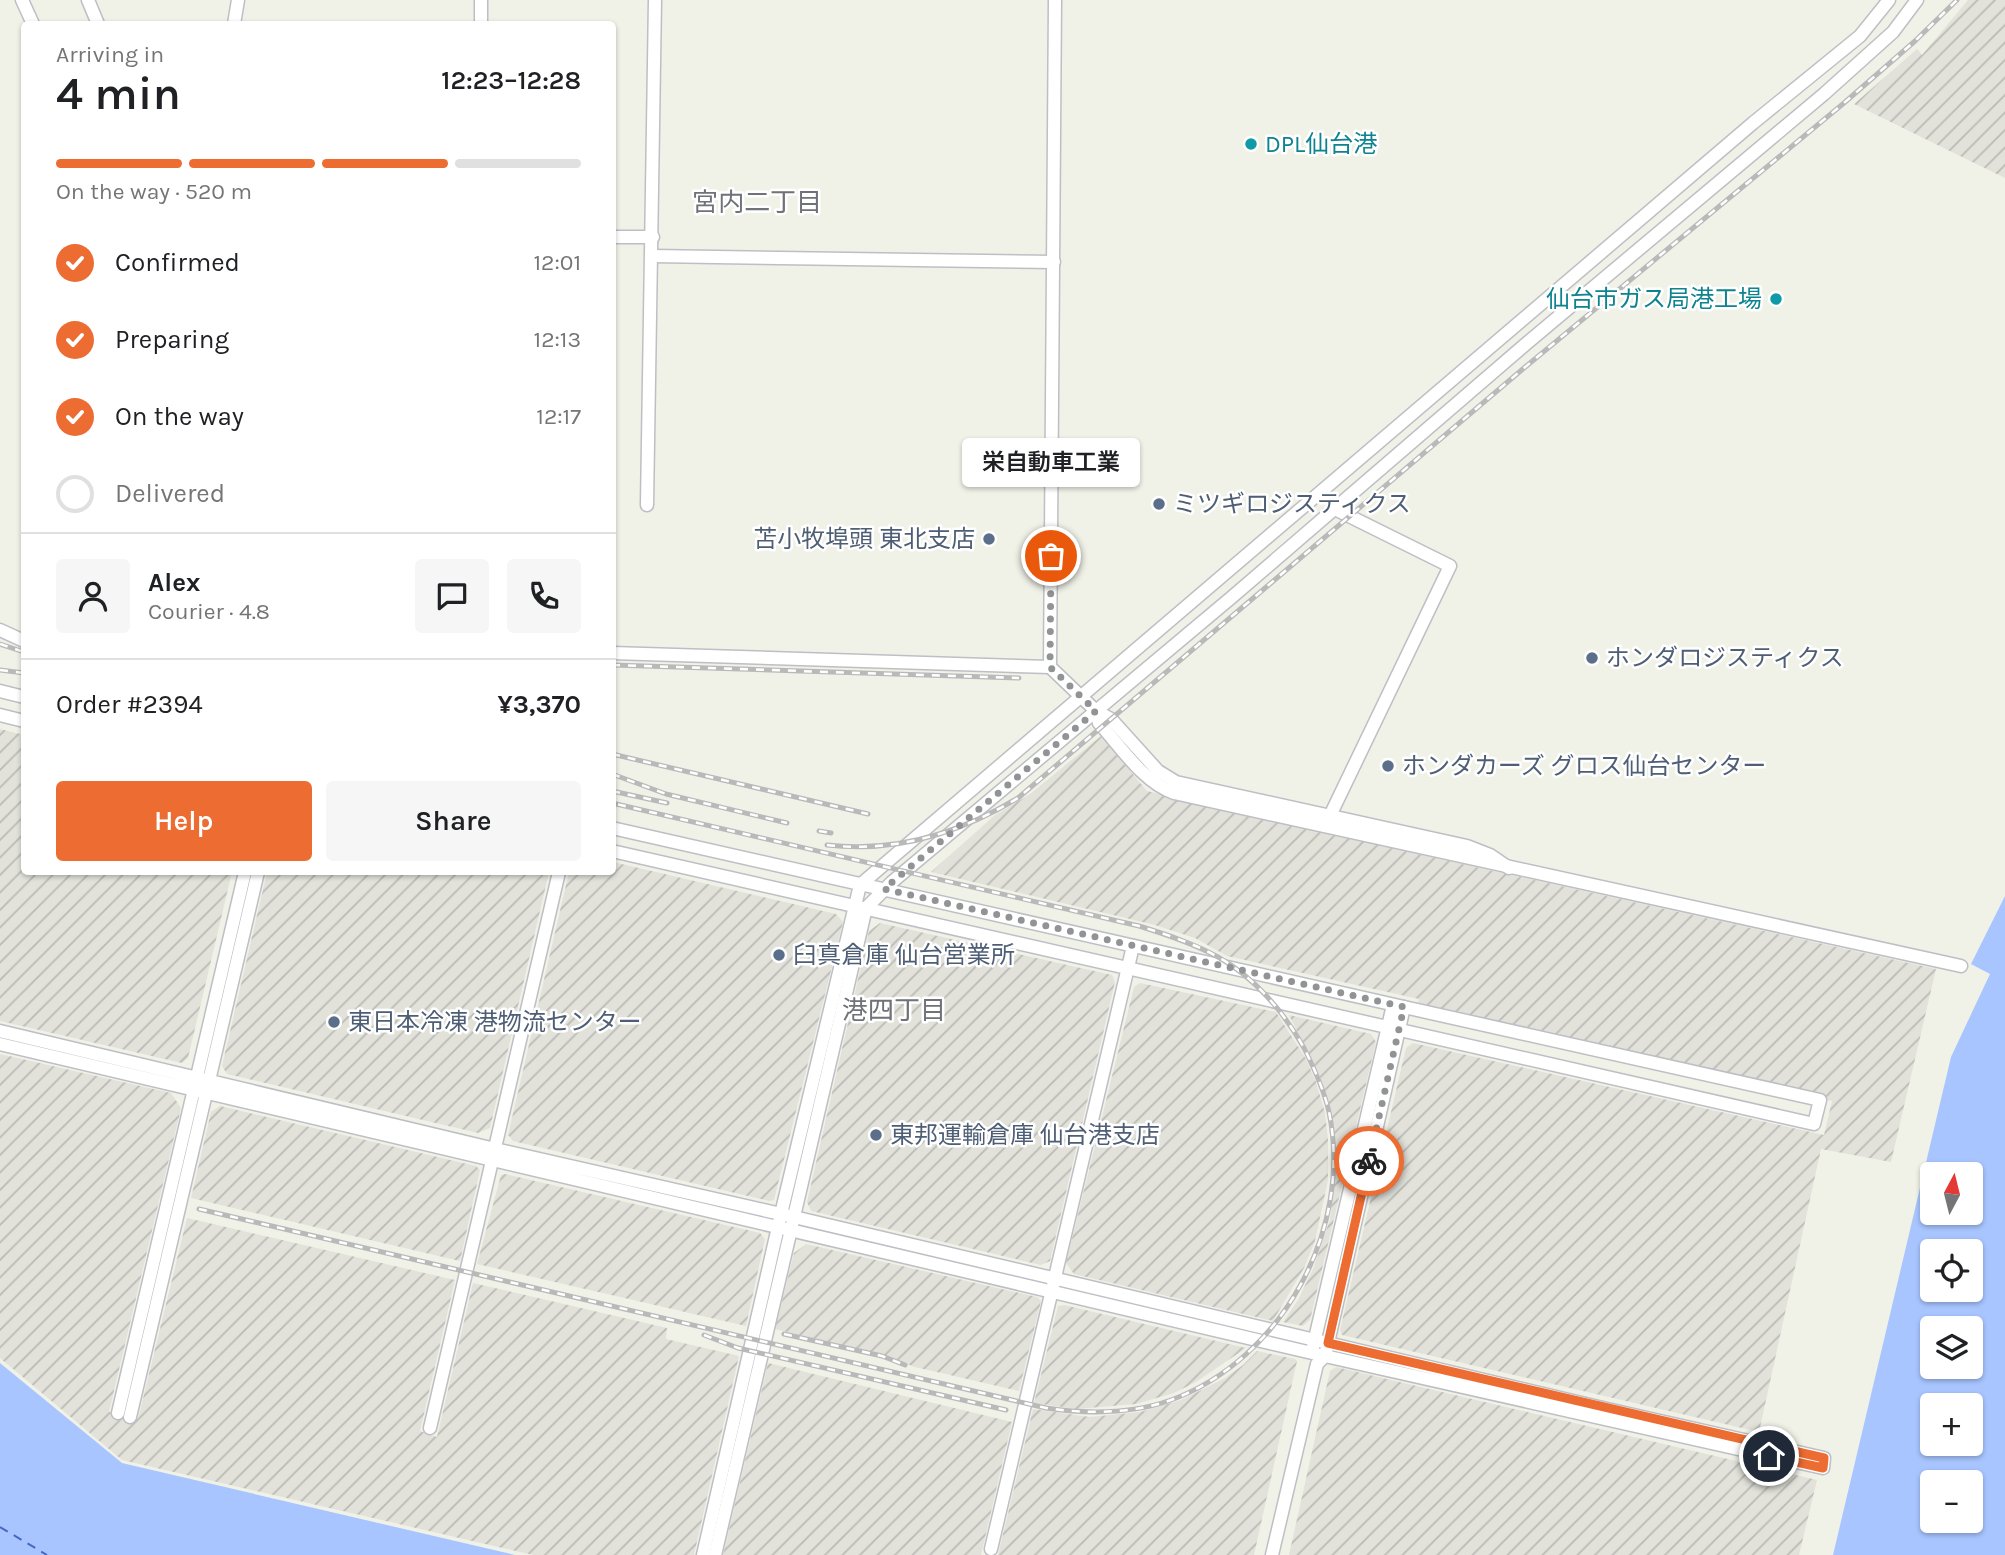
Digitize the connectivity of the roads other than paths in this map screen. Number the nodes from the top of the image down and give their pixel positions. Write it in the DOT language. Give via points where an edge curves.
graph roads {
  1 [pos="22,0"];
  2 [pos="88,0"];
  3 [pos="238,0"];
  4 [pos="481,0"];
  5 [pos="654,0"];
  6 [pos="1055,0"];
  7 [pos="1889,0"];
  8 [pos="1917,0"];
  9 [pos="32,21"];
  10 [pos="97,21"];
  11 [pos="234,21"];
  12 [pos="481,21"];
  13 [pos="616,237"];
  14 [pos="653,237"];
  15 [pos="652,256"];
  16 [pos="1055,262"];
  17 [pos="1514,329"];
  18 [pos="1527,343"];
  19 [pos="647,505"];
  20 [pos="1335,509"];
  21 [pos="0,630"];
  22 [pos="21,640"];
  23 [pos="616,653"];
  24 [pos="1050,667"];
  25 [pos="0,691"];
  26 [pos="21,696"];
  27 [pos="1080,697"];
  28 [pos="1096,711"];
  29 [pos="0,715"];
  30 [pos="21,720"];
  31 [pos="1328,821"];
  32 [pos="616,829"];
  33 [pos="616,852"];
  34 [pos="244,875"];
  35 [pos="257,875"];
  36 [pos="558,875"];
  37 [pos="860,885"];
  38 [pos="884,889"];
  39 [pos="860,907"];
  40 [pos="1133,946"];
  41 [pos="1961,966"];
  42 [pos="1128,967"];
  43 [pos="1399,1006"];
  44 [pos="1394,1027"];
  45 [pos="0,1031"];
  46 [pos="0,1044"];
  47 [pos="202,1085"];
  48 [pos="494,1155"];
  49 [pos="786,1222"];
  50 [pos="1052,1284"];
  51 [pos="1319,1351"];
  52 [pos="124,1415"];
  53 [pos="430,1428"];
  54 [pos="991,1549"];
  55 [pos="704,1555"];
  56 [pos="715,1555"];
  57 [pos="1272,1555"];
  1 -- 9 [label="street"];
  2 -- 10 [label="street"];
  3 -- 11 [label="street"];
  4 -- 12 [label="street"];
  5 -- 14 [label="street"];
  6 -- 16 [label="street"];
  7 -- 17 [label="street" via="1860,36"];
  8 -- 18 [label="street" via="1893,32 1824,94"];
  13 -- 14 [label="street"];
  14 -- 15 [label="street"];
  15 -- 16 [label="street"];
  15 -- 19 [label="street"];
  16 -- 24 [label="street"];
  17 -- 18 [label="street"];
  17 -- 27 [label="street"];
  18 -- 20 [label="street"];
  20 -- 28 [label="street"];
  20 -- 31 [label="street" via="1450,566"];
  21 -- 22 [label="street"];
  23 -- 24 [label="street"];
  24 -- 27 [label="street"];
  25 -- 26 [label="street"];
  27 -- 28 [label="street"];
  27 -- 37 [label="street"];
  28 -- 31 [label="street" via="1111,719 1166,777"];
  28 -- 38 [label="street"];
  29 -- 30 [label="street"];
  31 -- 41 [label="street" via="1509,868"];
  32 -- 37 [label="street"];
  33 -- 39 [label="street"];
  34 -- 47 [label="street"];
  35 -- 47 [label="street"];
  36 -- 48 [label="street"];
  37 -- 38 [label="street"];
  37 -- 39 [label="street"];
  38 -- 39 [label="street"];
  38 -- 40 [label="street"];
  39 -- 42 [label="street"];
  39 -- 49 [label="street"];
  40 -- 42 [label="street"];
  40 -- 43 [label="street"];
  42 -- 44 [label="street"];
  42 -- 50 [label="street"];
  43 -- 44 [label="street"];
  43 -- 44 [label="street" via="1820,1100 1814,1124"];
  44 -- 51 [label="street"];
  45 -- 47 [label="street"];
  46 -- 47 [label="street"];
  47 -- 48 [label="street"];
  47 -- 52 [label="street"];
  48 -- 49 [label="street"];
  48 -- 53 [label="street"];
  49 -- 50 [label="street"];
  49 -- 55 [label="street"];
  49 -- 56 [label="street"];
  50 -- 51 [label="street"];
  50 -- 54 [label="street"];
  51 -- 51 [label="street" via="1824,1458 1823,1468"];
  51 -- 57 [label="street"];
}
